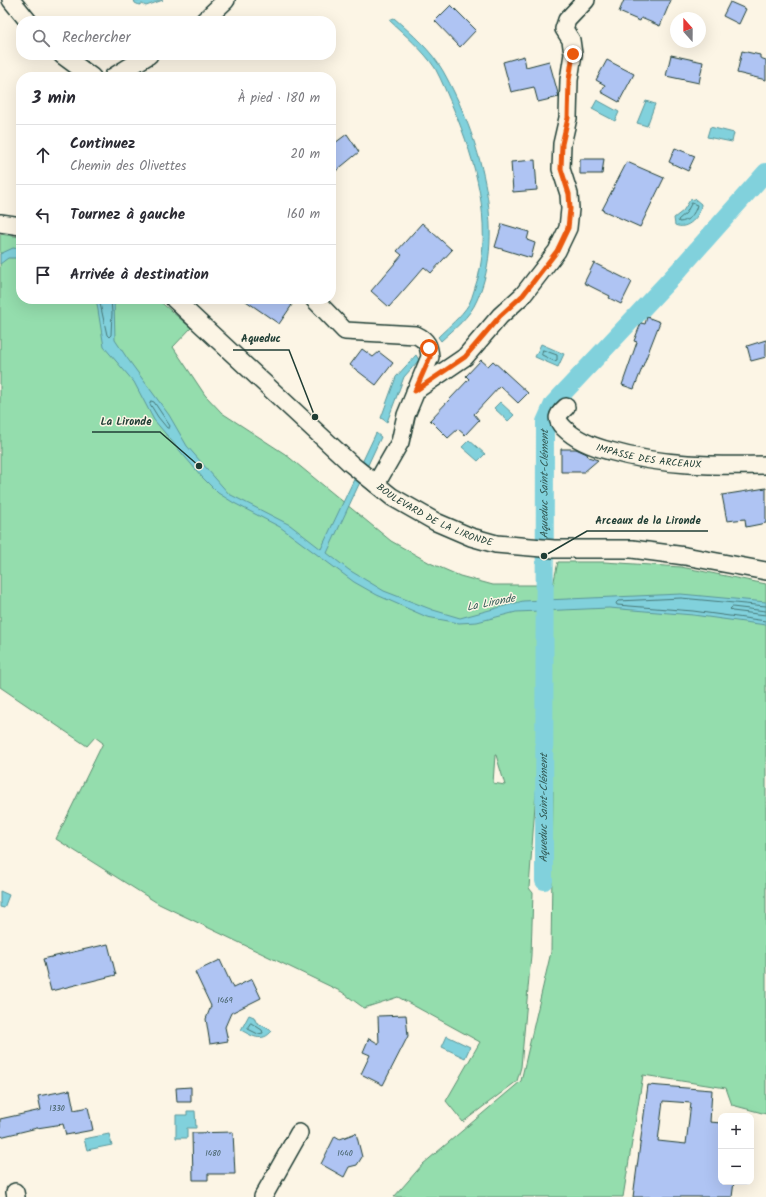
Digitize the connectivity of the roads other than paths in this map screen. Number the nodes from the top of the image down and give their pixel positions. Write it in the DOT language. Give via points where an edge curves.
graph roads {
  1 [pos="11,0"];
  2 [pos="226,0"];
  3 [pos="586,0"];
  4 [pos="24,16"];
  5 [pos="209,16"];
  6 [pos="69,60"];
  7 [pos="141,60"];
  8 [pos="85,72"];
  9 [pos="121,72"];
  10 [pos="0,223"];
  11 [pos="16,225"];
  12 [pos="179,304"];
  13 [pos="319,304"];
  14 [pos="415,391"];
  15 [pos="566,406"];
  16 [pos="766,465"];
  17 [pos="376,484"];
  18 [pos="766,571"];
  19 [pos="299,1133"];
  20 [pos="263,1197"];
  1 -- 4 [label="street"];
  2 -- 5 [label="street"];
  3 -- 14 [label="street" via="567,20 564,29 571,40 573,54 561,169 569,194 568,228 557,251 523,295 500,316 465,357"];
  6 -- 8 [label="street"];
  7 -- 9 [label="street"];
  10 -- 11 [label="street"];
  12 -- 17 [label="street, BOULEVARD DE LA LIRONDE" via="351,464"];
  13 -- 14 [label="street" via="345,330 416,335 425,340 430,357"];
  14 -- 17 [label="street" via="400,442"];
  15 -- 16 [label="street, IMPASSE DES ARCEAUX" via="557,419 562,426 577,439 606,450 631,457 703,466"];
  17 -- 18 [label="street, BOULEVARD DE LA LIRONDE" via="392,497 436,522 471,537 496,544 554,549 632,549"];
  19 -- 20 [label="street"];
}
